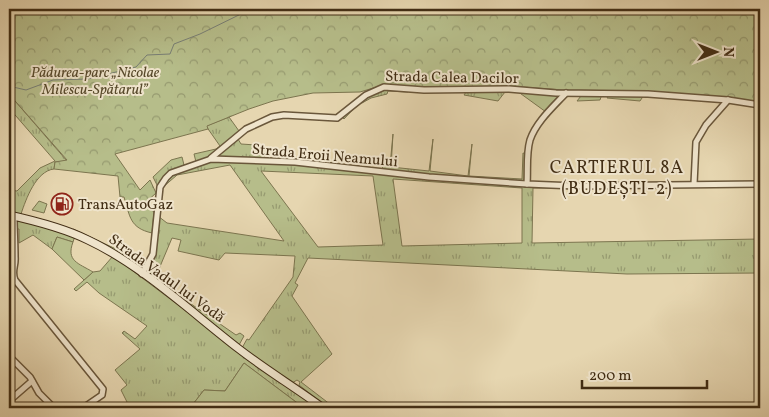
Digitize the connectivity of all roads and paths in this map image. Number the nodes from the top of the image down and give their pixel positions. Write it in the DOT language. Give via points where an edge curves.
graph roads {
  1 [pos="566,93"];
  2 [pos="728,100"];
  3 [pos="760,105"];
  4 [pos="211,159"];
  5 [pos="527,184"];
  6 [pos="694,184"];
  7 [pos="760,184"];
  8 [pos="11,216"];
  9 [pos="142,274"];
  10 [pos="9,356"];
  11 [pos="32,381"];
  12 [pos="9,401"];
  13 [pos="54,408"];
  14 [pos="83,408"];
  15 [pos="323,408"];
  1 -- 2 [label="street, Strada Calea Dacilor" via="648,94"];
  1 -- 4 [label="street, Strada Calea Dacilor" via="384,87 366,95 337,118 280,115 259,122"];
  1 -- 5 [label="street" via="541,121 530,142"];
  2 -- 3 [label="street, Strada Calea Dacilor"];
  2 -- 6 [label="street" via="696,142"];
  4 -- 5 [label="street, Strada Eroii Neamului" via="304,162 429,177"];
  4 -- 9 [label="street, Strada Eroii Neamului" via="175,171 163,182 159,191 153,254"];
  5 -- 6 [label="street, Strada Eroii Neamului"];
  6 -- 7 [label="street, Strada Eroii Neamului"];
  8 -- 9 [label="main road, Strada Vadul lui Vodă" via="46,224 88,240"];
  8 -- 14 [label="street" via="15,280 103,389 102,395"];
  9 -- 15 [label="main road, Strada Vadul lui Vodă" via="247,355"];
  10 -- 11 [label="street"];
  11 -- 12 [label="street"];
  11 -- 13 [label="street"];
}
